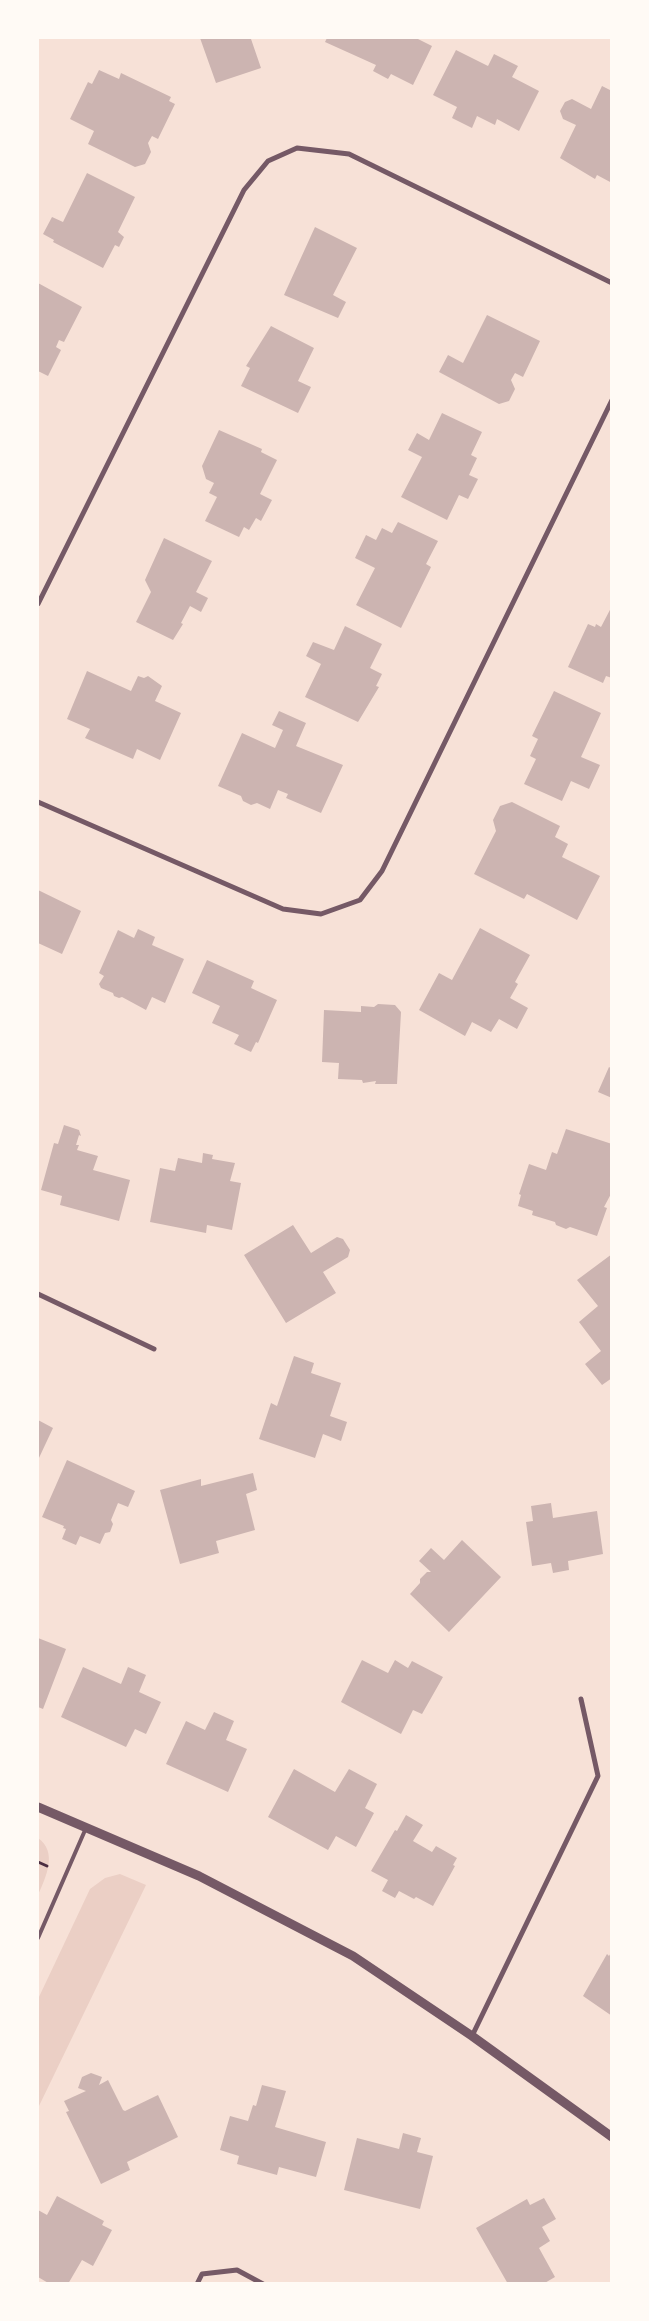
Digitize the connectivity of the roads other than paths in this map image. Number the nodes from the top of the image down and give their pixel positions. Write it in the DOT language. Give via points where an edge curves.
graph roads {
  1 [pos="612,283"];
  2 [pos="612,400"];
  3 [pos="38,604"];
  4 [pos="38,802"];
  5 [pos="38,1294"];
  6 [pos="154,1348"];
  7 [pos="580,1699"];
  8 [pos="38,1807"];
  9 [pos="86,1828"];
  10 [pos="38,1938"];
  11 [pos="472,2036"];
  12 [pos="612,2137"];
  13 [pos="197,2284"];
  14 [pos="263,2284"];
  1 -- 3 [label="street" via="349,154 297,148 268,161 244,190"];
  2 -- 4 [label="street" via="382,872 360,900 321,914 283,909"];
  5 -- 6 [label="street"];
  7 -- 11 [label="street" via="598,1776"];
  8 -- 9 [label="street"];
  9 -- 10 [label="lane"];
  9 -- 11 [label="street" via="199,1876 353,1956"];
  11 -- 12 [label="street"];
  13 -- 14 [label="street" via="202,2274 236,2270"];
}
